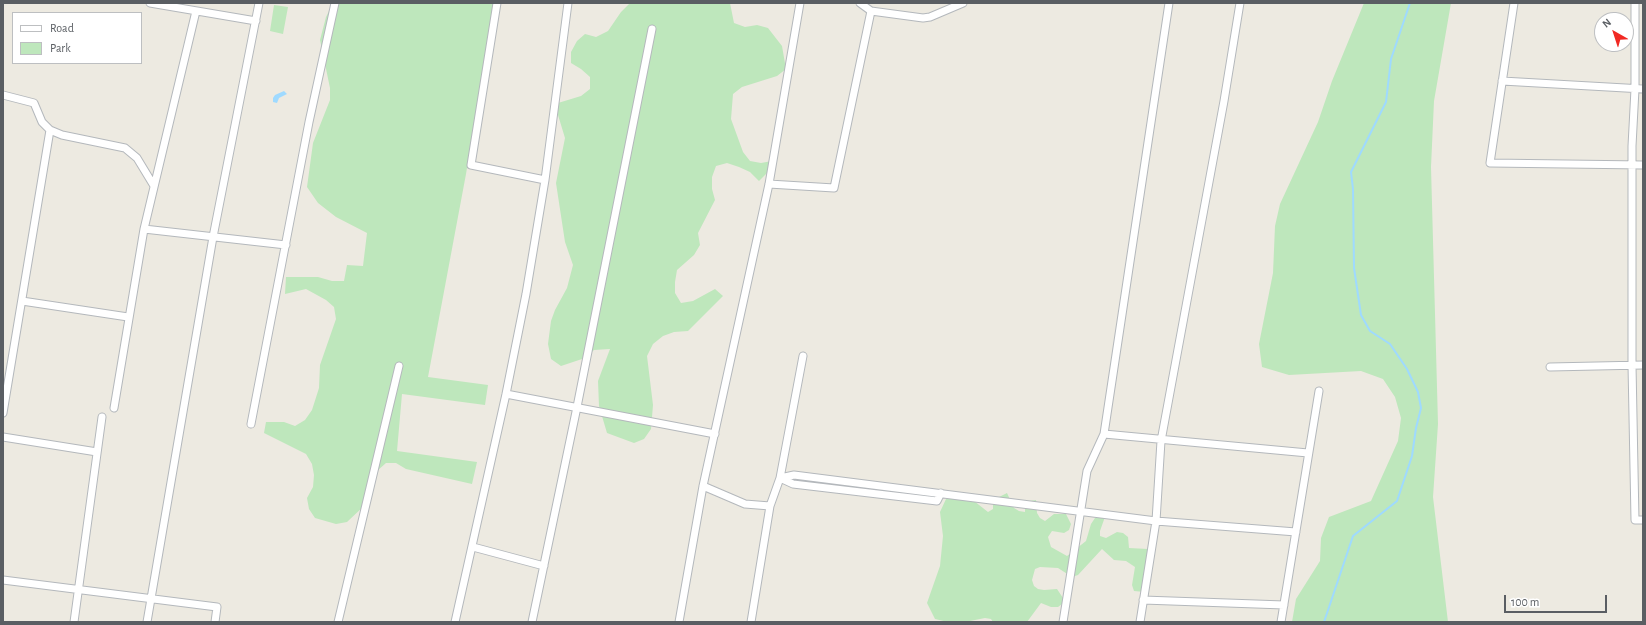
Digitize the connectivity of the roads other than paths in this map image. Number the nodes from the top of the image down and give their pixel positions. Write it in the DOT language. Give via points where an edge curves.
graph roads {
  1 [pos="150,3"];
  2 [pos="259,3"];
  3 [pos="335,3"];
  4 [pos="497,3"];
  5 [pos="568,3"];
  6 [pos="800,3"];
  7 [pos="963,3"];
  8 [pos="1169,3"];
  9 [pos="1240,3"];
  10 [pos="1514,3"];
  11 [pos="1635,3"];
  12 [pos="864,4"];
  13 [pos="196,11"];
  14 [pos="871,11"];
  15 [pos="256,21"];
  16 [pos="652,28"];
  17 [pos="1502,81"];
  18 [pos="1635,89"];
  19 [pos="1643,89"];
  20 [pos="3,95"];
  21 [pos="50,130"];
  22 [pos="1643,164"];
  23 [pos="1632,165"];
  24 [pos="545,180"];
  25 [pos="769,184"];
  26 [pos="154,186"];
  27 [pos="144,229"];
  28 [pos="213,237"];
  29 [pos="286,244"];
  30 [pos="22,300"];
  31 [pos="128,317"];
  32 [pos="803,356"];
  33 [pos="1632,365"];
  34 [pos="1643,365"];
  35 [pos="399,366"];
  36 [pos="1550,367"];
  37 [pos="1319,391"];
  38 [pos="506,394"];
  39 [pos="578,407"];
  40 [pos="114,408"];
  41 [pos="3,413"];
  42 [pos="102,417"];
  43 [pos="251,424"];
  44 [pos="715,434"];
  45 [pos="1104,434"];
  46 [pos="3,436"];
  47 [pos="1161,441"];
  48 [pos="97,452"];
  49 [pos="1308,453"];
  50 [pos="780,478"];
  51 [pos="703,486"];
  52 [pos="941,493"];
  53 [pos="770,506"];
  54 [pos="1081,510"];
  55 [pos="1643,520"];
  56 [pos="1156,521"];
  57 [pos="1296,532"];
  58 [pos="473,547"];
  59 [pos="544,566"];
  60 [pos="3,580"];
  61 [pos="80,589"];
  62 [pos="151,600"];
  63 [pos="1143,600"];
  64 [pos="1284,605"];
  65 [pos="74,622"];
  66 [pos="147,622"];
  67 [pos="215,622"];
  68 [pos="338,622"];
  69 [pos="455,622"];
  70 [pos="532,622"];
  71 [pos="679,622"];
  72 [pos="751,622"];
  73 [pos="1063,622"];
  74 [pos="1140,622"];
  75 [pos="1281,622"];
  1 -- 13 [label="street"];
  2 -- 15 [label="street"];
  3 -- 29 [label="street"];
  4 -- 24 [label="street" via="471,165"];
  5 -- 24 [label="street"];
  6 -- 25 [label="street"];
  7 -- 14 [label="street" via="923,18"];
  8 -- 45 [label="street"];
  9 -- 47 [label="street"];
  10 -- 17 [label="street"];
  11 -- 18 [label="street"];
  12 -- 14 [label="street"];
  13 -- 15 [label="street"];
  13 -- 26 [label="street"];
  14 -- 25 [label="street" via="834,188"];
  15 -- 28 [label="street"];
  16 -- 39 [label="street"];
  17 -- 18 [label="street"];
  17 -- 23 [label="street" via="1490,163"];
  18 -- 19 [label="street"];
  18 -- 23 [label="street"];
  20 -- 21 [label="street" via="34,103 42,122"];
  21 -- 26 [label="street" via="62,135 125,148 137,158"];
  21 -- 30 [label="street"];
  22 -- 23 [label="street"];
  23 -- 33 [label="street"];
  24 -- 38 [label="street"];
  25 -- 44 [label="street"];
  26 -- 27 [label="street"];
  27 -- 28 [label="street"];
  27 -- 31 [label="street"];
  28 -- 29 [label="street"];
  28 -- 62 [label="street"];
  29 -- 43 [label="street"];
  30 -- 31 [label="street"];
  30 -- 41 [label="street"];
  31 -- 40 [label="street"];
  32 -- 50 [label="street"];
  33 -- 34 [label="street"];
  33 -- 36 [label="street"];
  33 -- 55 [label="street" via="1635,520"];
  35 -- 68 [label="street"];
  37 -- 49 [label="street"];
  38 -- 39 [label="street"];
  38 -- 58 [label="street"];
  39 -- 44 [label="street"];
  39 -- 59 [label="street"];
  42 -- 48 [label="street"];
  44 -- 51 [label="street"];
  45 -- 47 [label="street"];
  45 -- 54 [label="street" via="1087,471"];
  46 -- 48 [label="street"];
  47 -- 49 [label="street"];
  47 -- 56 [label="street"];
  48 -- 61 [label="street"];
  49 -- 57 [label="street"];
  50 -- 52 [label="street" via="794,474"];
  50 -- 52 [label="street" via="789,483 936,501"];
  50 -- 53 [label="street"];
  51 -- 53 [label="street" via="745,504"];
  51 -- 71 [label="street"];
  52 -- 54 [label="street"];
  53 -- 72 [label="street"];
  54 -- 56 [label="street"];
  54 -- 73 [label="street"];
  56 -- 57 [label="street"];
  56 -- 63 [label="street"];
  57 -- 64 [label="street"];
  58 -- 59 [label="street"];
  58 -- 69 [label="street"];
  59 -- 70 [label="street"];
  60 -- 61 [label="street"];
  61 -- 62 [label="street"];
  61 -- 65 [label="street"];
  62 -- 66 [label="street"];
  62 -- 67 [label="street" via="217,608"];
  63 -- 64 [label="street"];
  63 -- 74 [label="street"];
  64 -- 75 [label="street"];
}
